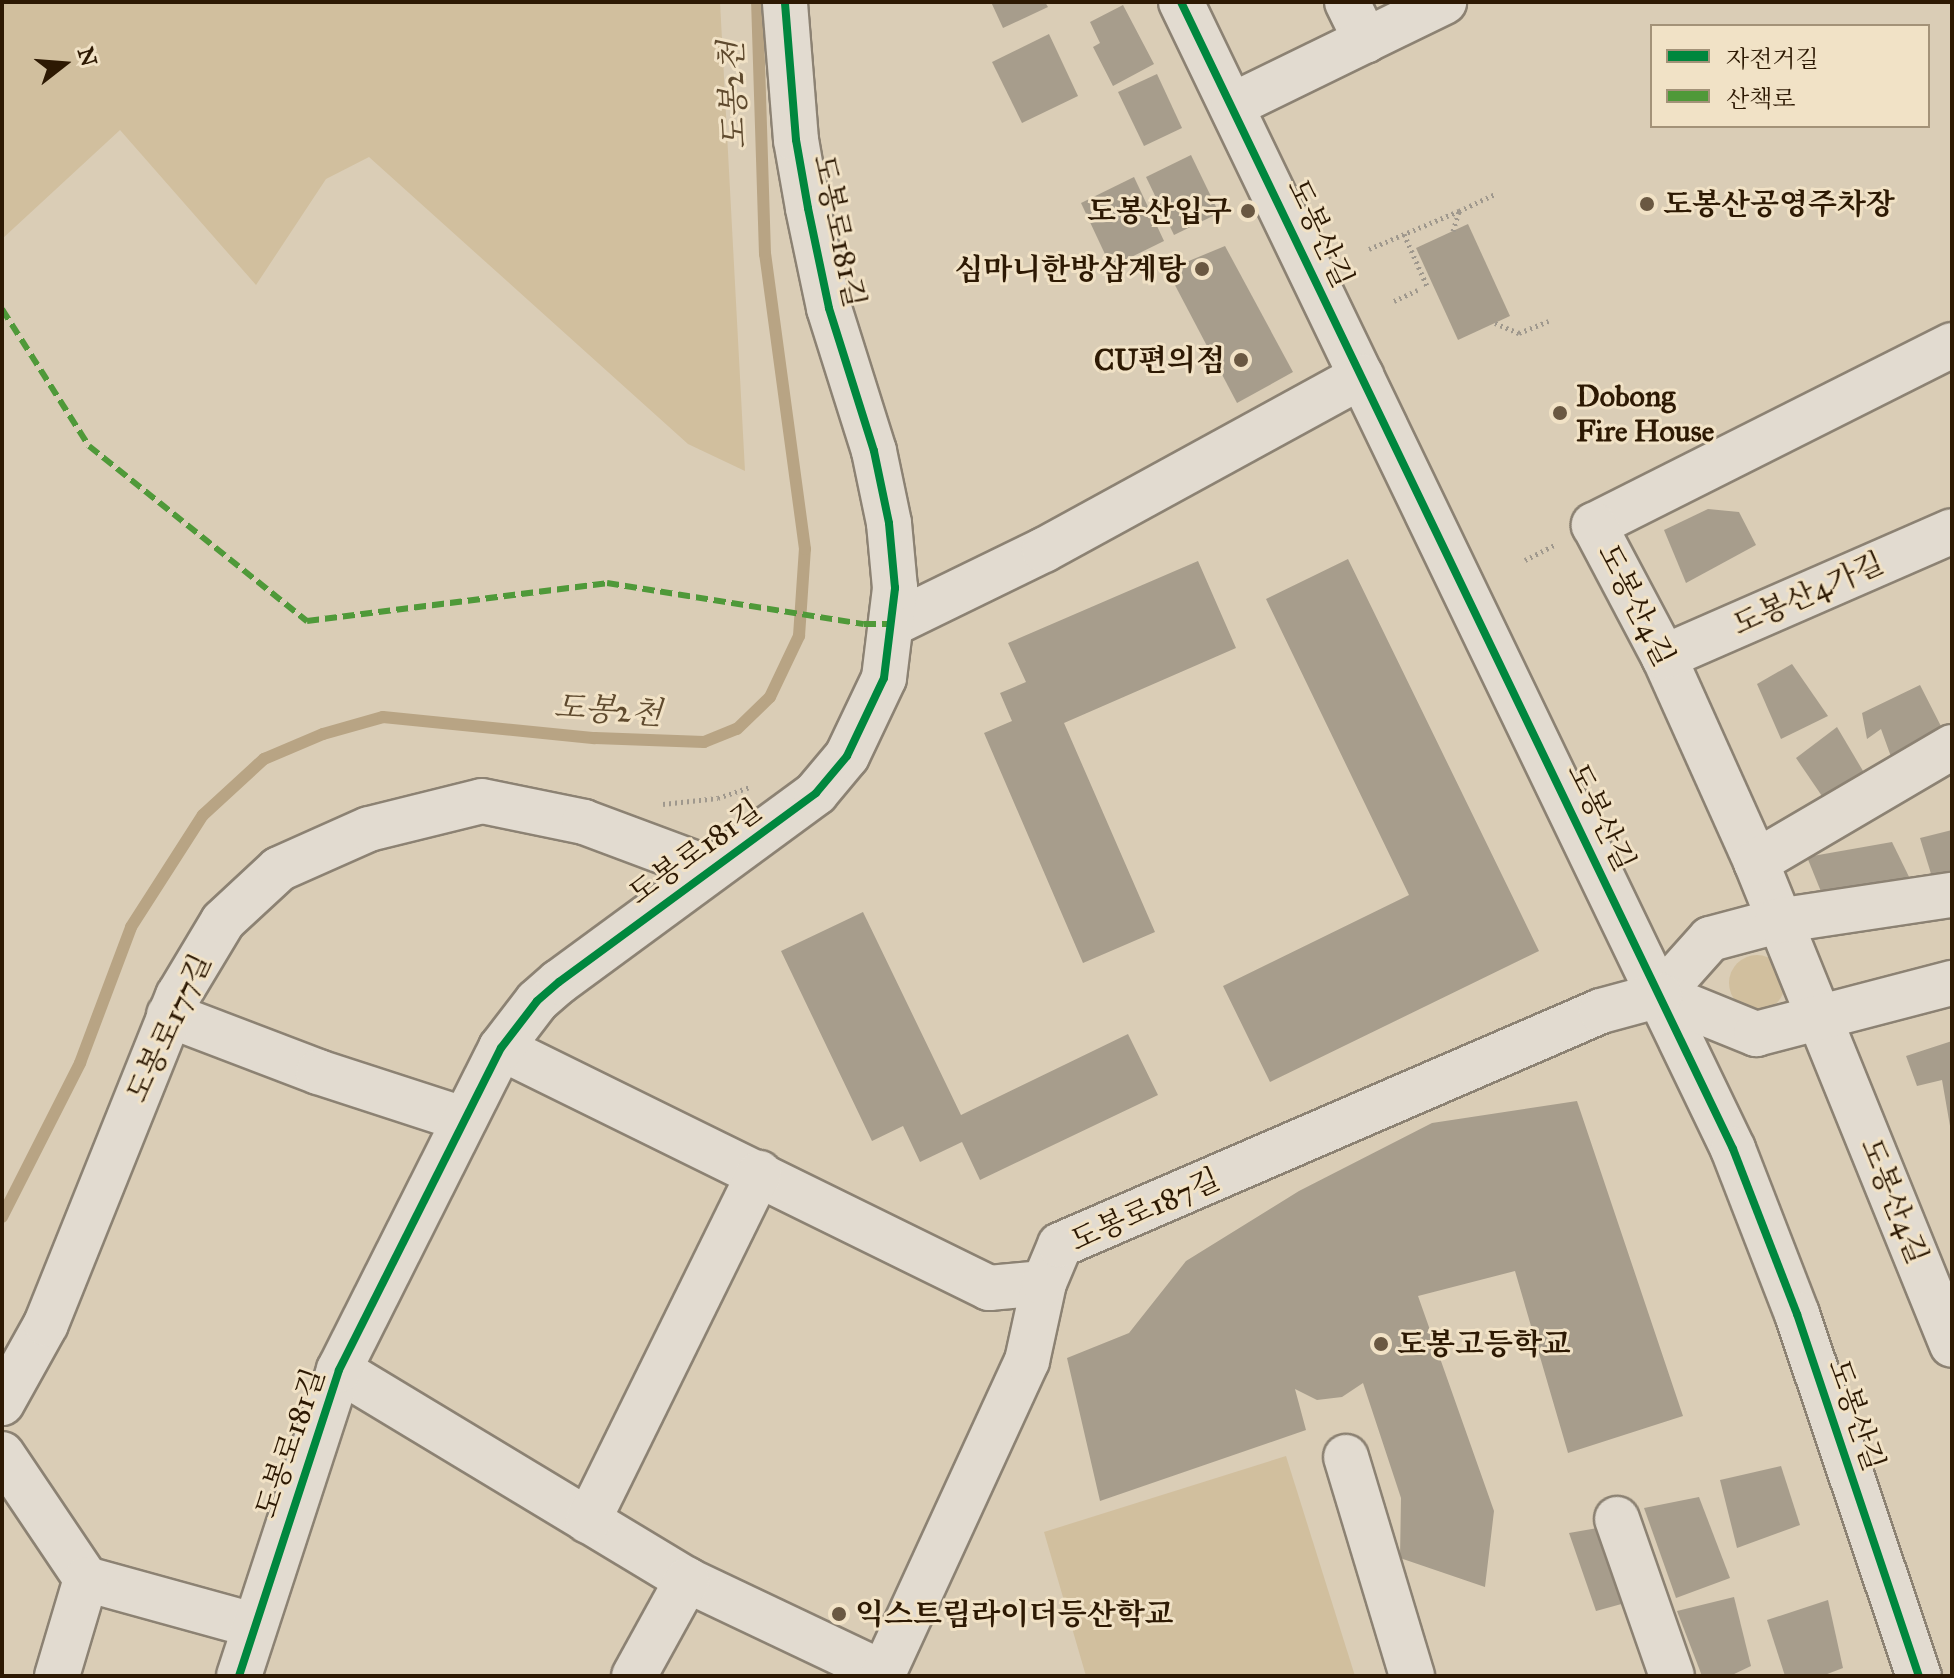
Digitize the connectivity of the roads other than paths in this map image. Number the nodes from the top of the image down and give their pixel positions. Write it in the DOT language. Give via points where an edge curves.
graph roads {
  1 [pos="785,2"];
  2 [pos="1181,2"];
  3 [pos="1347,2"];
  4 [pos="1444,2"];
  5 [pos="1366,41"];
  6 [pos="1233,105"];
  7 [pos="1952,345"];
  8 [pos="1362,376"];
  9 [pos="1952,531"];
  10 [pos="892,624"];
  11 [pos="1664,657"];
  12 [pos="1952,747"];
  13 [pos="1756,862"];
  14 [pos="710,869"];
  15 [pos="1952,895"];
  16 [pos="1777,921"];
  17 [pos="1952,983"];
  18 [pos="1660,995"];
  19 [pos="1818,1014"];
  20 [pos="169,1015"];
  21 [pos="501,1048"];
  22 [pos="463,1119"];
  23 [pos="759,1173"];
  24 [pos="1044,1283"];
  25 [pos="1948,1326"];
  26 [pos="339,1370"];
  27 [pos="2,1403"];
  28 [pos="2,1454"];
  29 [pos="1346,1457"];
  30 [pos="1617,1519"];
  31 [pos="588,1521"];
  32 [pos="86,1579"];
  33 [pos="687,1580"];
  34 [pos="253,1625"];
  35 [pos="1907,1673"];
  36 [pos="882,1674"];
  37 [pos="57,1676"];
  38 [pos="239,1676"];
  39 [pos="634,1676"];
  40 [pos="1412,1676"];
  41 [pos="1672,1676"];
  1 -- 10 [label="street, 도봉로181길" via="796,140 808,208 829,308 874,451 889,523"];
  2 -- 6 [label="street, 도봉산길"];
  3 -- 5 [label="street"];
  4 -- 5 [label="street"];
  5 -- 6 [label="street"];
  6 -- 8 [label="street, 도봉산길"];
  7 -- 11 [label="street, 도봉산4길" via="1594,525"];
  8 -- 10 [label="street" via="1044,550"];
  8 -- 18 [label="street, 도봉산길"];
  9 -- 11 [label="street, 도봉산4가길"];
  10 -- 14 [label="street, 도봉로181길" via="884,678 834,775"];
  11 -- 13 [label="street, 도봉산4길"];
  12 -- 13 [label="street"];
  13 -- 16 [label="street, 도봉산4길"];
  14 -- 20 [label="street, 도봉로177길" via="584,822 504,803 482,801 420,813 308,853 254,888 199,957"];
  14 -- 21 [label="street, 도봉로181길" via="559,982"];
  15 -- 16 [label="street"];
  16 -- 18 [label="street" via="1710,939"];
  16 -- 19 [label="street, 도봉산4길"];
  17 -- 19 [label="street"];
  18 -- 19 [label="street" via="1756,1034"];
  18 -- 24 [label="street, 도봉로187길" via="1601,1011 1060,1245"];
  18 -- 35 [label="street, 도봉산길" via="1733,1149 1797,1314"];
  19 -- 25 [label="street, 도봉산4길"];
  20 -- 22 [label="street" via="318,1072"];
  20 -- 27 [label="street, 도봉로177길" via="46,1324"];
  21 -- 22 [label="street, 도봉로181길"];
  21 -- 23 [label="street"];
  22 -- 26 [label="street, 도봉로181길"];
  23 -- 24 [label="street" via="989,1288"];
  23 -- 31 [label="street"];
  24 -- 36 [label="street, 도봉로187길" via="1027,1361"];
  26 -- 31 [label="street, 도봉로181길"];
  26 -- 34 [label="street, 도봉로181길"];
  28 -- 32 [label="street"];
  29 -- 40 [label="street"];
  30 -- 41 [label="street"];
  31 -- 33 [label="street, 도봉로181길"];
  32 -- 34 [label="street"];
  32 -- 37 [label="street"];
  33 -- 36 [label="street, 도봉로181길"];
  33 -- 39 [label="street"];
  34 -- 38 [label="street, 도봉로181길"];
}
